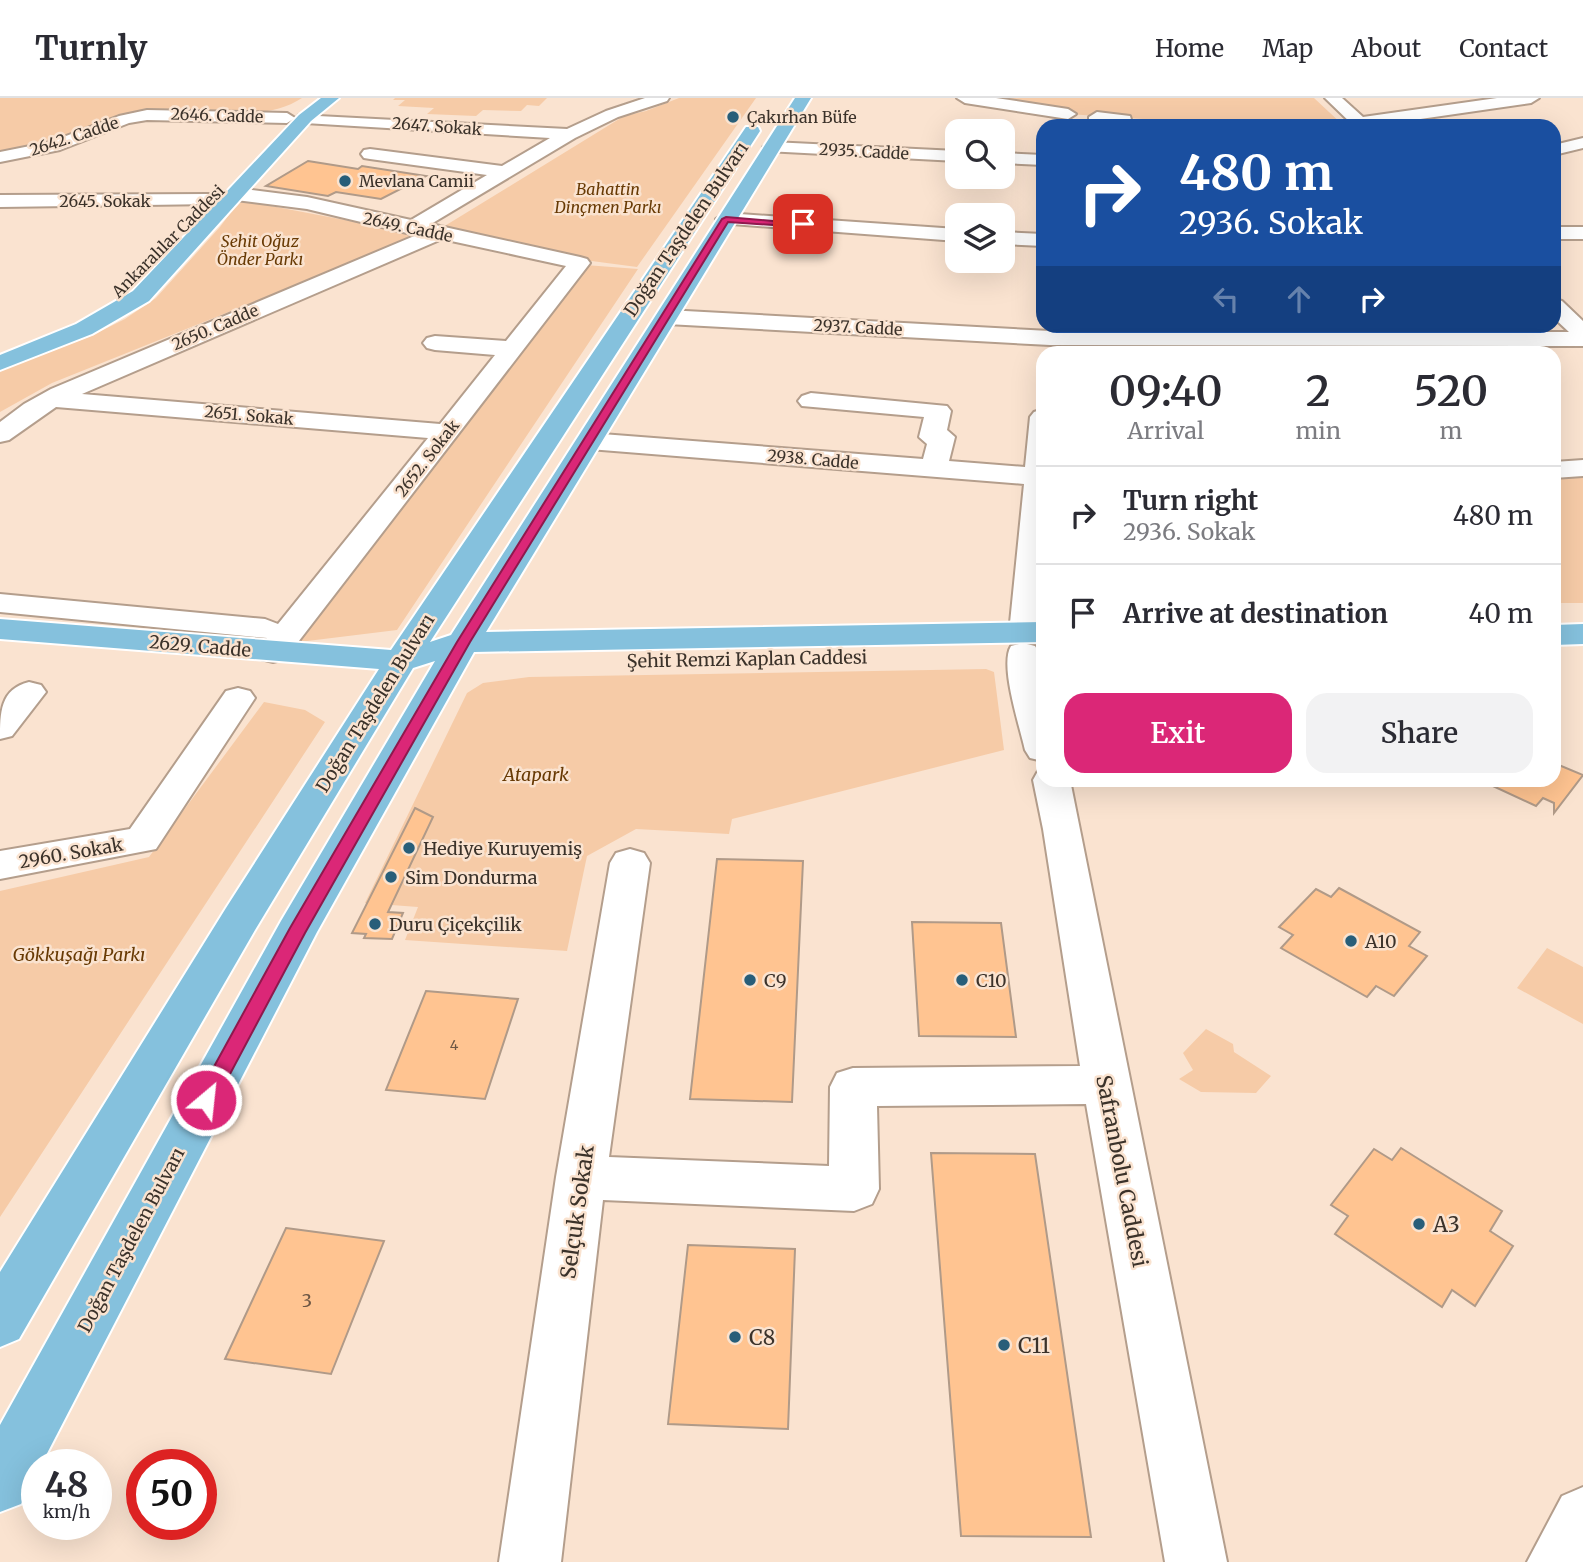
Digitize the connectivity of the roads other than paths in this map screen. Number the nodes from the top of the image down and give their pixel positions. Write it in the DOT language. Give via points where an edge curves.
graph roads {
  1 [pos="313,98"];
  2 [pos="611,98"];
  3 [pos="661,98"];
  4 [pos="803,98"];
  5 [pos="965,98"];
  6 [pos="1314,98"];
  7 [pos="1333,98"];
  8 [pos="1531,98"];
  9 [pos="338,109"];
  10 [pos="764,111"];
  11 [pos="1068,113"];
  12 [pos="147,115"];
  13 [pos="296,118"];
  14 [pos="1097,119"];
  15 [pos="1124,119"];
  16 [pos="1336,119"];
  17 [pos="1357,119"];
  18 [pos="1395,119"];
  19 [pos="327,135"];
  20 [pos="569,135"];
  21 [pos="1583,142"];
  22 [pos="772,147"];
  23 [pos="1561,148"];
  24 [pos="38,150"];
  25 [pos="370,154"];
  26 [pos="945,155"];
  27 [pos="0,157"];
  28 [pos="1015,159"];
  29 [pos="1036,160"];
  30 [pos="506,172"];
  31 [pos="10,173"];
  32 [pos="236,194"];
  33 [pos="209,200"];
  34 [pos="0,201"];
  35 [pos="726,219"];
  36 [pos="411,228"];
  37 [pos="438,233"];
  38 [pos="945,233"];
  39 [pos="1561,233"];
  40 [pos="1583,233"];
  41 [pos="1015,238"];
  42 [pos="1036,239"];
  43 [pos="580,263"];
  44 [pos="324,281"];
  45 [pos="368,287"];
  46 [pos="1561,313"];
  47 [pos="667,317"];
  48 [pos="1278,333"];
  49 [pos="1295,333"];
  50 [pos="1537,333"];
  51 [pos="1551,333"];
  52 [pos="1555,333"];
  53 [pos="1583,333"];
  54 [pos="1049,339"];
  55 [pos="1583,339"];
  56 [pos="435,343"];
  57 [pos="1134,346"];
  58 [pos="1371,346"];
  59 [pos="512,349"];
  60 [pos="0,351"];
  61 [pos="0,363"];
  62 [pos="1583,365"];
  63 [pos="51,398"];
  64 [pos="811,401"];
  65 [pos="639,419"];
  66 [pos="447,432"];
  67 [pos="0,434"];
  68 [pos="589,441"];
  69 [pos="624,444"];
  70 [pos="927,468"];
  71 [pos="1583,468"];
  72 [pos="1561,470"];
  73 [pos="1036,477"];
  74 [pos="988,496"];
  75 [pos="1036,588"];
  76 [pos="0,603"];
  77 [pos="56,608"];
  78 [pos="1583,618"];
  79 [pos="1561,619"];
  80 [pos="16,631"];
  81 [pos="1583,634"];
  82 [pos="1561,635"];
  83 [pos="269,640"];
  84 [pos="1034,643"];
  85 [pos="0,651"];
  86 [pos="457,654"];
  87 [pos="394,671"];
  88 [pos="29,692"];
  89 [pos="238,698"];
  90 [pos="1036,721"];
  91 [pos="0,728"];
  92 [pos="1053,787"];
  93 [pos="630,863"];
  94 [pos="0,865"];
  95 [pos="1106,1086"];
  96 [pos="581,1177"];
  97 [pos="0,1321"];
  98 [pos="0,1483"];
  99 [pos="1583,1517"];
  100 [pos="530,1562"];
  101 [pos="1196,1562"];
  102 [pos="1558,1562"];
  1 -- 13 [label="main road, Ankaralılar Caddesi"];
  2 -- 3 [label="street"];
  3 -- 20 [label="street"];
  4 -- 22 [label="main road, Doğan Taşdelen Bulvarı"];
  5 -- 11 [label="street"];
  6 -- 16 [label="street"];
  7 -- 17 [label="street"];
  8 -- 18 [label="street"];
  9 -- 13 [label="main road, Ankaralılar Caddesi"];
  9 -- 19 [label="street"];
  9 -- 20 [label="street, 2647. Sokak" via="373,122"];
  10 -- 87 [label="main road, Doğan Taşdelen Bulvarı"];
  12 -- 13 [label="street, 2646. Cadde"];
  12 -- 24 [label="street, 2642. Cadde"];
  13 -- 32 [label="main road, Ankaralılar Caddesi"];
  13 -- 33 [label="main road, Ankaralılar Caddesi"];
  14 -- 15 [label="street"];
  20 -- 30 [label="street"];
  21 -- 23 [label="street"];
  22 -- 26 [label="street, 2935. Cadde"];
  22 -- 35 [label="main road, Doğan Taşdelen Bulvarı"];
  24 -- 27 [label="street, 2642. Cadde"];
  24 -- 31 [label="street"];
  25 -- 30 [label="street"];
  28 -- 29 [label="street"];
  30 -- 36 [label="street"];
  32 -- 36 [label="street, 2649. Cadde" via="307,203"];
  32 -- 61 [label="main road, Ankaralılar Caddesi" via="129,305"];
  33 -- 34 [label="street, 2645. Sokak"];
  33 -- 60 [label="main road, Ankaralılar Caddesi" via="114,298 79,320"];
  35 -- 38 [label="street"];
  35 -- 47 [label="main road, Doğan Taşdelen Bulvarı"];
  36 -- 37 [label="street, 2649. Cadde"];
  37 -- 43 [label="street, 2649. Cadde"];
  37 -- 44 [label="street, 2650. Cadde"];
  39 -- 40 [label="street"];
  41 -- 42 [label="street"];
  43 -- 59 [label="street, 2652. Sokak"];
  44 -- 45 [label="street"];
  44 -- 63 [label="street, 2650. Cadde"];
  46 -- 53 [label="street"];
  47 -- 54 [label="street, 2937. Cadde"];
  47 -- 68 [label="main road, Doğan Taşdelen Bulvarı"];
  48 -- 57 [label="street, 2937. Cadde"];
  49 -- 58 [label="street, 2937. Cadde"];
  50 -- 58 [label="street, 2937. Cadde"];
  51 -- 62 [label="street"];
  52 -- 55 [label="street, 2937. Cadde"];
  54 -- 57 [label="street, 2937. Cadde"];
  56 -- 59 [label="street"];
  59 -- 66 [label="street, 2652. Sokak"];
  63 -- 66 [label="street, 2651. Sokak"];
  63 -- 67 [label="street, 2650. Cadde"];
  64 -- 70 [label="street" via="938,411 932,437 942,437"];
  65 -- 69 [label="street"];
  66 -- 83 [label="street, 2652. Sokak"];
  68 -- 69 [label="street, 2938. Cadde"];
  68 -- 86 [label="main road, Doğan Taşdelen Bulvarı"];
  69 -- 70 [label="street, 2938. Cadde"];
  70 -- 73 [label="street, 2938. Cadde"];
  70 -- 74 [label="street" via="915,490"];
  71 -- 72 [label="street"];
  75 -- 84 [label="street"];
  76 -- 77 [label="street"];
  77 -- 80 [label="street"];
  77 -- 83 [label="street"];
  78 -- 79 [label="main road"];
  80 -- 83 [label="main road, 2629. Cadde"];
  81 -- 82 [label="main road"];
  83 -- 87 [label="main road, 2629. Cadde"];
  84 -- 86 [label="main road, Şehit Remzi Kaplan Caddesi"];
  84 -- 90 [label="street" via="1024,671"];
  85 -- 87 [label="main road, 2629. Cadde"];
  86 -- 87 [label="main road, Şehit Remzi Kaplan Caddesi"];
  86 -- 98 [label="main road, Doğan Taşdelen Bulvarı" via="296,932"];
  87 -- 97 [label="main road, Doğan Taşdelen Bulvarı"];
  88 -- 91 [label="street"];
  89 -- 94 [label="street, 2960. Sokak" via="142,840"];
  92 -- 95 [label="street, Safranbolu Caddesi"];
  93 -- 96 [label="street, Selçuk Sokak"];
  95 -- 96 [label="street" via="853,1087 854,1189"];
  95 -- 101 [label="street, Safranbolu Caddesi"];
  96 -- 100 [label="street, Selçuk Sokak"];
  99 -- 102 [label="street"];
}
